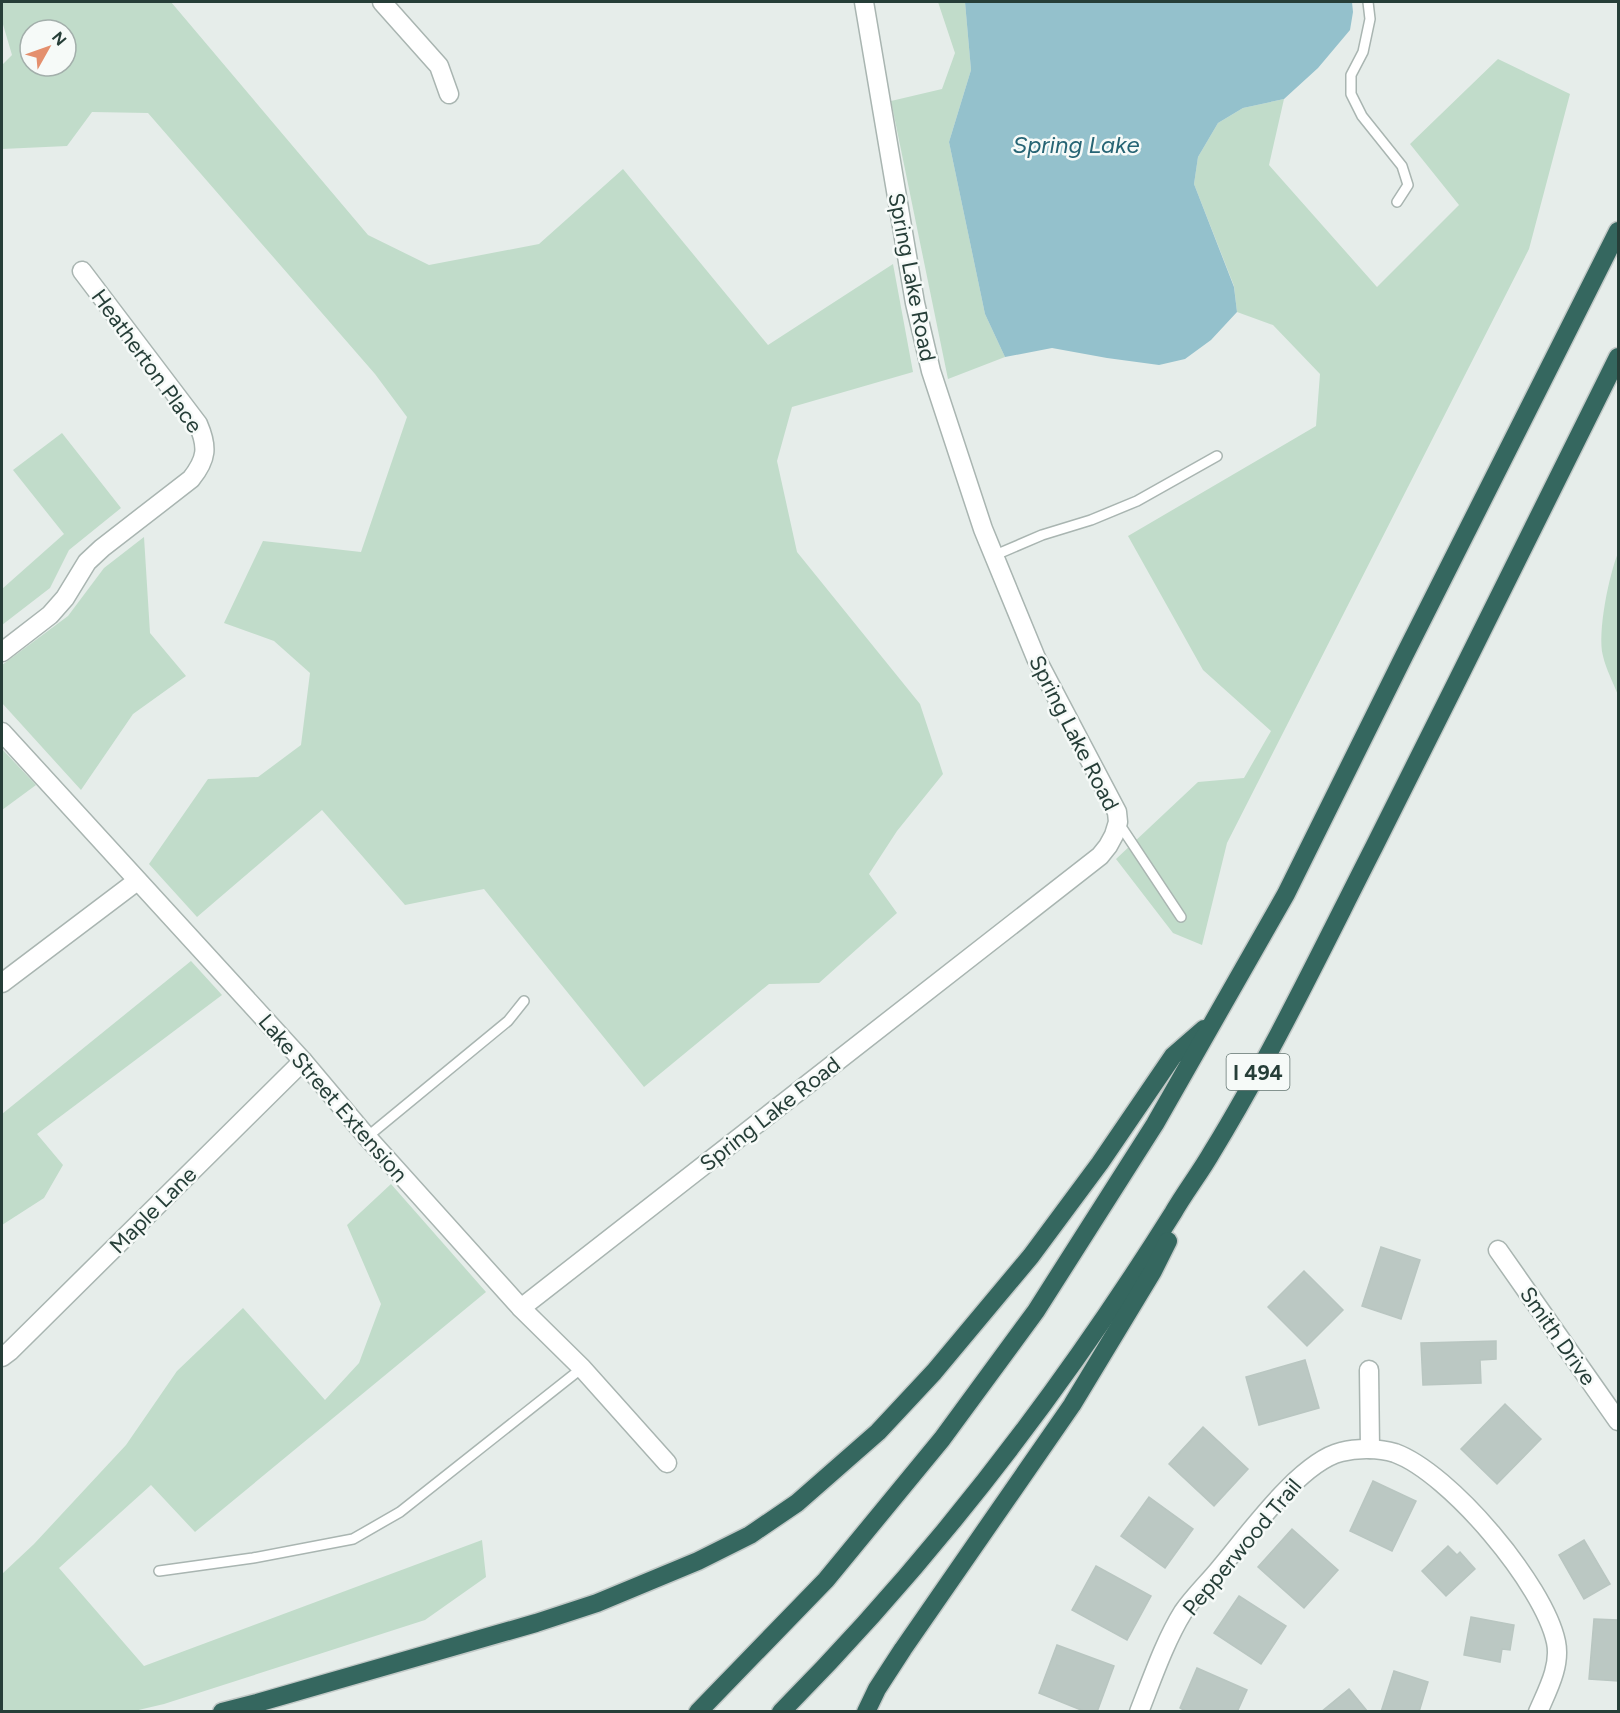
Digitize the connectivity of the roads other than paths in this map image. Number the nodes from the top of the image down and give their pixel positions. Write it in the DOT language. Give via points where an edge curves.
graph roads {
  1 [pos="382,2"];
  2 [pos="864,2"];
  3 [pos="1368,2"];
  4 [pos="449,94"];
  5 [pos="1398,202"];
  6 [pos="1618,231"];
  7 [pos="82,271"];
  8 [pos="1618,357"];
  9 [pos="1217,456"];
  10 [pos="993,556"];
  11 [pos="2,652"];
  12 [pos="2,732"];
  13 [pos="1118,822"];
  14 [pos="136,881"];
  15 [pos="1181,918"];
  16 [pos="2,983"];
  17 [pos="524,1001"];
  18 [pos="1215,1020"];
  19 [pos="303,1061"];
  20 [pos="367,1137"];
  21 [pos="1205,1164"];
  22 [pos="1498,1250"];
  23 [pos="521,1308"];
  24 [pos="2,1357"];
  25 [pos="582,1368"];
  26 [pos="1369,1370"];
  27 [pos="1618,1421"];
  28 [pos="1370,1449"];
  29 [pos="667,1463"];
  30 [pos="159,1571"];
  31 [pos="222,1712"];
  32 [pos="699,1712"];
  33 [pos="781,1712"];
  34 [pos="866,1712"];
  35 [pos="1139,1712"];
  36 [pos="1538,1712"];
  1 -- 4 [label="street" via="439,66"];
  2 -- 10 [label="street, Spring Lake Road" via="915,303 931,371"];
  3 -- 5 [label="lane" via="1370,19 1363,52 1351,75 1351,94 1362,116 1402,166 1408,185"];
  6 -- 18 [label="highway, I 494" via="1286,894"];
  7 -- 11 [label="street, Heatherton Place" via="198,424 205,453 191,479 102,548 87,562 50,615"];
  8 -- 21 [label="highway, I 494" via="1316,964"];
  9 -- 10 [label="lane" via="1137,501"];
  10 -- 13 [label="street, Spring Lake Road" via="1036,658 1098,773"];
  12 -- 14 [label="street, Lake Street Extension"];
  13 -- 15 [label="lane"];
  13 -- 23 [label="street, Spring Lake Road" via="1100,856"];
  14 -- 16 [label="street"];
  14 -- 19 [label="street, Lake Street Extension"];
  17 -- 20 [label="lane" via="508,1021"];
  18 -- 31 [label="highway" via="1173,1056 1031,1256 934,1372 878,1432 797,1503 750,1535 597,1603"];
  18 -- 32 [label="highway, I 494" via="1085,1237 942,1439 826,1580"];
  19 -- 20 [label="street, Lake Street Extension"];
  19 -- 24 [label="street, Maple Lane"];
  20 -- 23 [label="street, Lake Street Extension"];
  21 -- 33 [label="highway, I 494" via="1116,1301 948,1529"];
  21 -- 34 [label="highway" via="1153,1271 1114,1337 1040,1452 903,1649"];
  22 -- 27 [label="street, Smith Drive"];
  23 -- 25 [label="street, Lake Street Extension"];
  25 -- 29 [label="street, Lake Street Extension"];
  25 -- 30 [label="lane" via="400,1512 353,1539"];
  26 -- 28 [label="street"];
  28 -- 35 [label="street, Pepperwood Trail" via="1339,1452 1294,1482 1184,1612 1155,1669"];
  28 -- 36 [label="street, Pepperwood Trail" via="1401,1456 1438,1481 1509,1554 1533,1588 1556,1644 1556,1665"];
}
